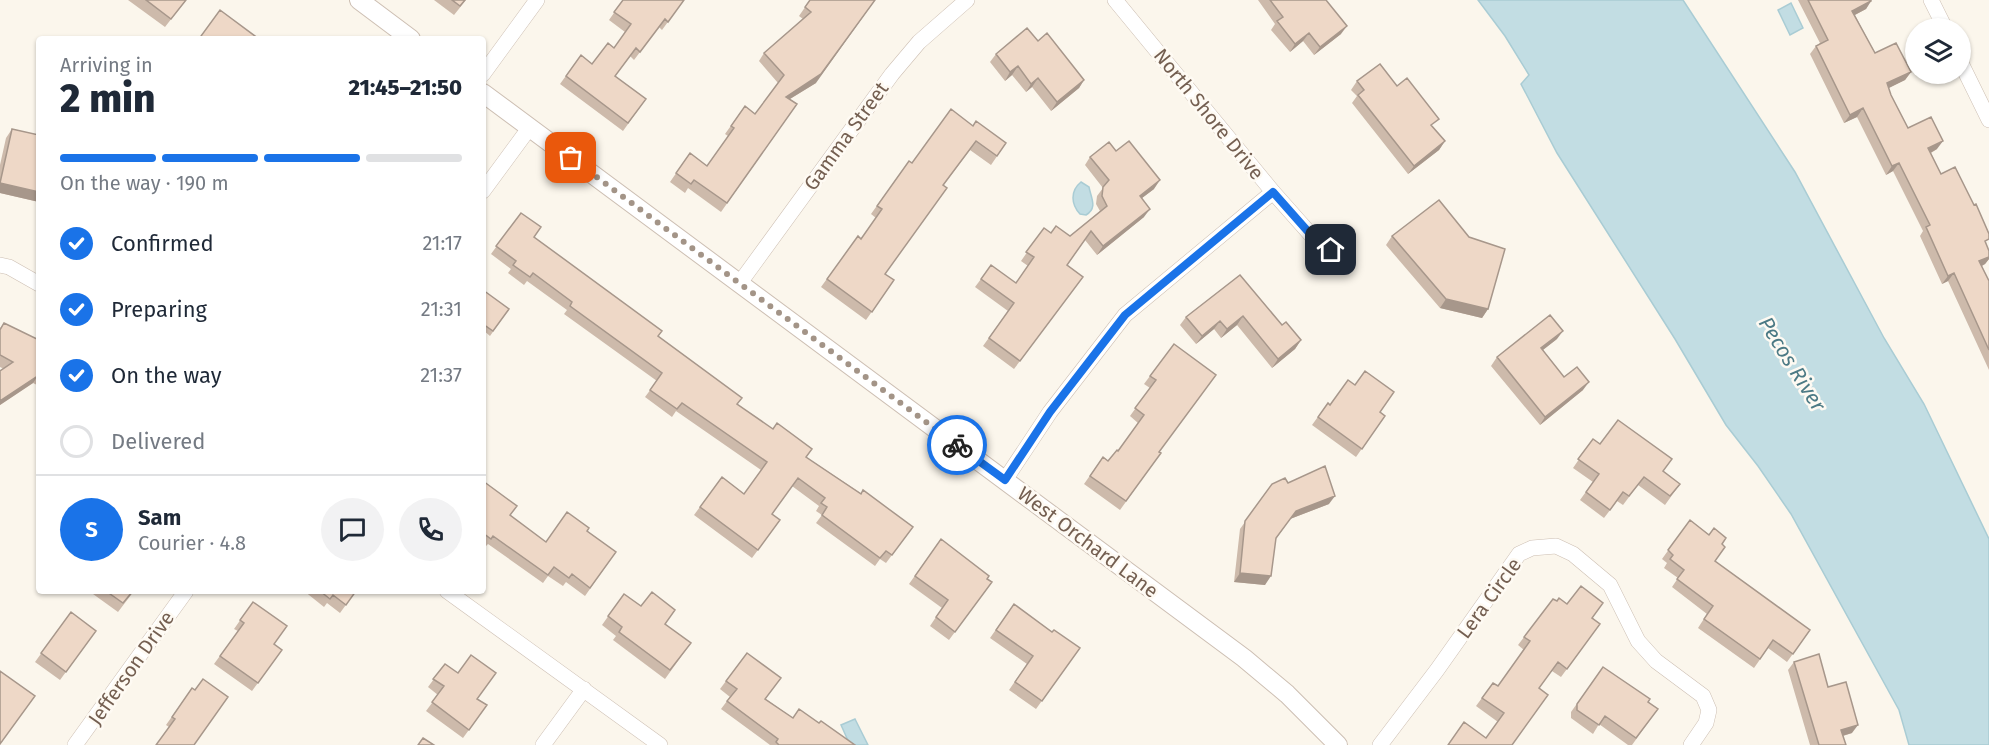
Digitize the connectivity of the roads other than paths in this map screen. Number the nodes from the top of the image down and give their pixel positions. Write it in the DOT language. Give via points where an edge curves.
graph roads {
  1 [pos="359,0"];
  2 [pos="537,0"];
  3 [pos="967,0"];
  4 [pos="1115,0"];
  5 [pos="1931,0"];
  6 [pos="1940,18"];
  7 [pos="407,36"];
  8 [pos="486,70"];
  9 [pos="1971,83"];
  10 [pos="486,95"];
  11 [pos="1989,120"];
  12 [pos="530,127"];
  13 [pos="486,187"];
  14 [pos="1273,192"];
  15 [pos="1331,250"];
  16 [pos="0,265"];
  17 [pos="36,282"];
  18 [pos="739,284"];
  19 [pos="1005,480"];
  20 [pos="184,594"];
  21 [pos="451,594"];
  22 [pos="584,689"];
  23 [pos="75,745"];
  24 [pos="543,745"];
  25 [pos="660,745"];
  26 [pos="1338,745"];
  27 [pos="1380,745"];
  28 [pos="1691,745"];
  1 -- 7 [label="street"];
  2 -- 8 [label="street"];
  3 -- 18 [label="street, Gamma Street" via="919,42 892,74"];
  4 -- 14 [label="street, North Shore Drive"];
  5 -- 6 [label="street"];
  9 -- 11 [label="street"];
  10 -- 12 [label="street, West Orchard Lane"];
  12 -- 13 [label="street"];
  12 -- 18 [label="street, West Orchard Lane"];
  14 -- 15 [label="street, North Shore Drive" via="1319,244"];
  14 -- 19 [label="street" via="1125,315 1050,412"];
  16 -- 17 [label="street"];
  18 -- 19 [label="street, West Orchard Lane"];
  19 -- 26 [label="street, West Orchard Lane" via="1244,658"];
  20 -- 23 [label="street, Jefferson Drive"];
  21 -- 22 [label="street"];
  22 -- 24 [label="street"];
  22 -- 25 [label="street"];
  27 -- 28 [label="street, Lera Circle" via="1519,554 1532,548 1556,546 1573,554 1610,585 1638,641 1656,661 1704,696 1709,710 1706,723"];
}
